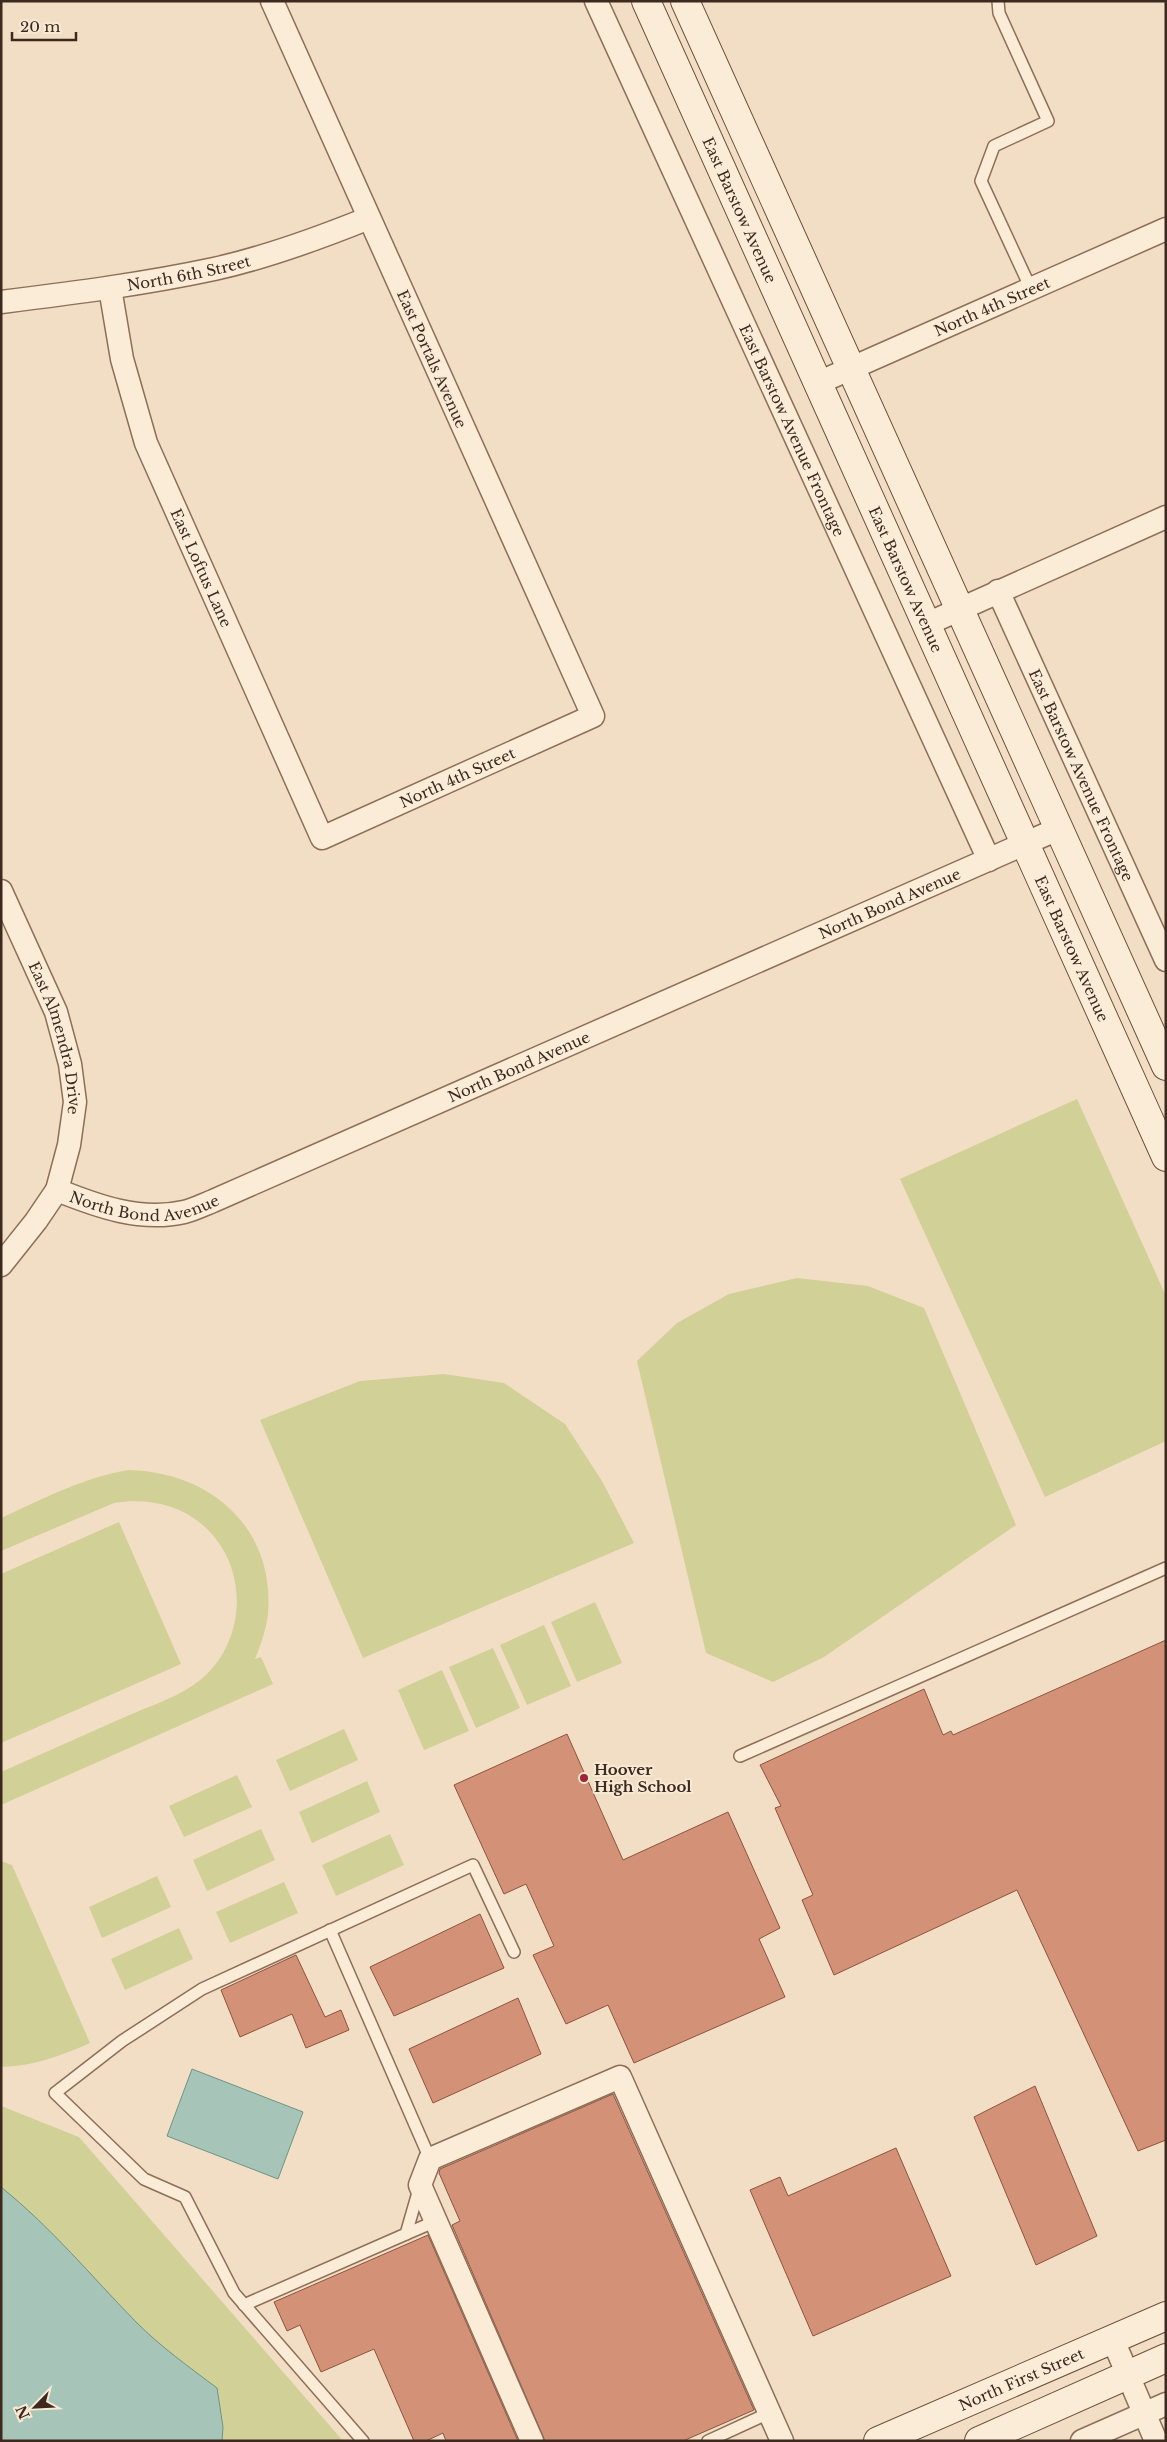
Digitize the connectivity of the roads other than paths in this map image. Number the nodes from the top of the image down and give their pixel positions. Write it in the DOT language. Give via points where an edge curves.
graph roads {
  1 [pos="272,1"];
  2 [pos="596,1"];
  3 [pos="646,1"];
  4 [pos="685,1"];
  5 [pos="998,1"];
  6 [pos="369,218"];
  7 [pos="1166,229"];
  8 [pos="110,288"];
  9 [pos="1031,289"];
  10 [pos="1,302"];
  11 [pos="851,368"];
  12 [pos="818,383"];
  13 [pos="1166,517"];
  14 [pos="998,592"];
  15 [pos="960,608"];
  16 [pos="927,624"];
  17 [pos="593,716"];
  18 [pos="1058,829"];
  19 [pos="322,838"];
  20 [pos="1024,844"];
  21 [pos="989,860"];
  22 [pos="1,892"];
  23 [pos="1166,960"];
  24 [pos="1166,1066"];
  25 [pos="1166,1156"];
  26 [pos="57,1190"];
  27 [pos="1,1265"];
  28 [pos="1166,1568"];
  29 [pos="740,1756"];
  30 [pos="330,1930"];
  31 [pos="514,1952"];
  32 [pos="430,2158"];
  33 [pos="420,2184"];
  34 [pos="436,2221"];
  35 [pos="406,2234"];
  36 [pos="244,2305"];
  37 [pos="1166,2316"];
  38 [pos="1112,2340"];
  39 [pos="1166,2358"];
  40 [pos="1128,2375"];
  41 [pos="1166,2404"];
  42 [pos="769,2413"];
  43 [pos="1144,2413"];
  44 [pos="363,2441"];
  45 [pos="532,2441"];
  46 [pos="708,2441"];
  47 [pos="782,2441"];
  48 [pos="878,2441"];
  49 [pos="979,2441"];
  50 [pos="1082,2441"];
  51 [pos="1156,2441"];
  1 -- 6 [label="street, East Portals Avenue"];
  2 -- 21 [label="street, East Barstow Avenue Frontage"];
  3 -- 12 [label="main road, East Barstow Avenue"];
  4 -- 11 [label="main road"];
  5 -- 9 [label="lane" via="999,13 1048,121 994,146 981,181"];
  6 -- 8 [label="street, North 6th Street" via="327,235 216,268"];
  6 -- 17 [label="street, East Portals Avenue"];
  7 -- 9 [label="street, North 4th Street"];
  8 -- 10 [label="street, North 6th Street"];
  8 -- 19 [label="street, East Loftus Lane" via="122,359 146,443"];
  9 -- 11 [label="street, North 4th Street"];
  11 -- 12 [label="street, North 4th Street"];
  11 -- 15 [label="main road"];
  12 -- 16 [label="main road, East Barstow Avenue"];
  13 -- 14 [label="street"];
  14 -- 15 [label="street"];
  14 -- 23 [label="street, East Barstow Avenue Frontage"];
  15 -- 16 [label="street"];
  15 -- 18 [label="main road"];
  16 -- 20 [label="main road, East Barstow Avenue"];
  17 -- 19 [label="street, North 4th Street"];
  18 -- 20 [label="street, North Bond Avenue"];
  18 -- 24 [label="main road"];
  20 -- 21 [label="street, North Bond Avenue"];
  20 -- 25 [label="main road, East Barstow Avenue"];
  21 -- 26 [label="street, North Bond Avenue" via="184,1212 150,1215 116,1211"];
  22 -- 26 [label="street, East Almendra Drive" via="56,1012 70,1064 75,1102 69,1145"];
  26 -- 27 [label="street, North Bond Avenue"];
  28 -- 29 [label="lane"];
  30 -- 31 [label="lane" via="473,1865"];
  30 -- 32 [label="lane"];
  30 -- 36 [label="lane" via="202,1989 122,2041 56,2093 144,2179 185,2197 234,2293"];
  32 -- 33 [label="street"];
  32 -- 42 [label="street" via="620,2076"];
  33 -- 34 [label="street"];
  33 -- 35 [label="lane"];
  34 -- 35 [label="lane"];
  34 -- 45 [label="street"];
  35 -- 36 [label="lane"];
  36 -- 44 [label="lane"];
  37 -- 38 [label="main road, North First Street"];
  38 -- 40 [label="street"];
  38 -- 48 [label="main road, North First Street"];
  39 -- 40 [label="main road"];
  40 -- 43 [label="street"];
  40 -- 49 [label="main road"];
  41 -- 43 [label="street"];
  42 -- 46 [label="lane"];
  42 -- 47 [label="street"];
  43 -- 50 [label="street"];
  43 -- 51 [label="street"];
}
